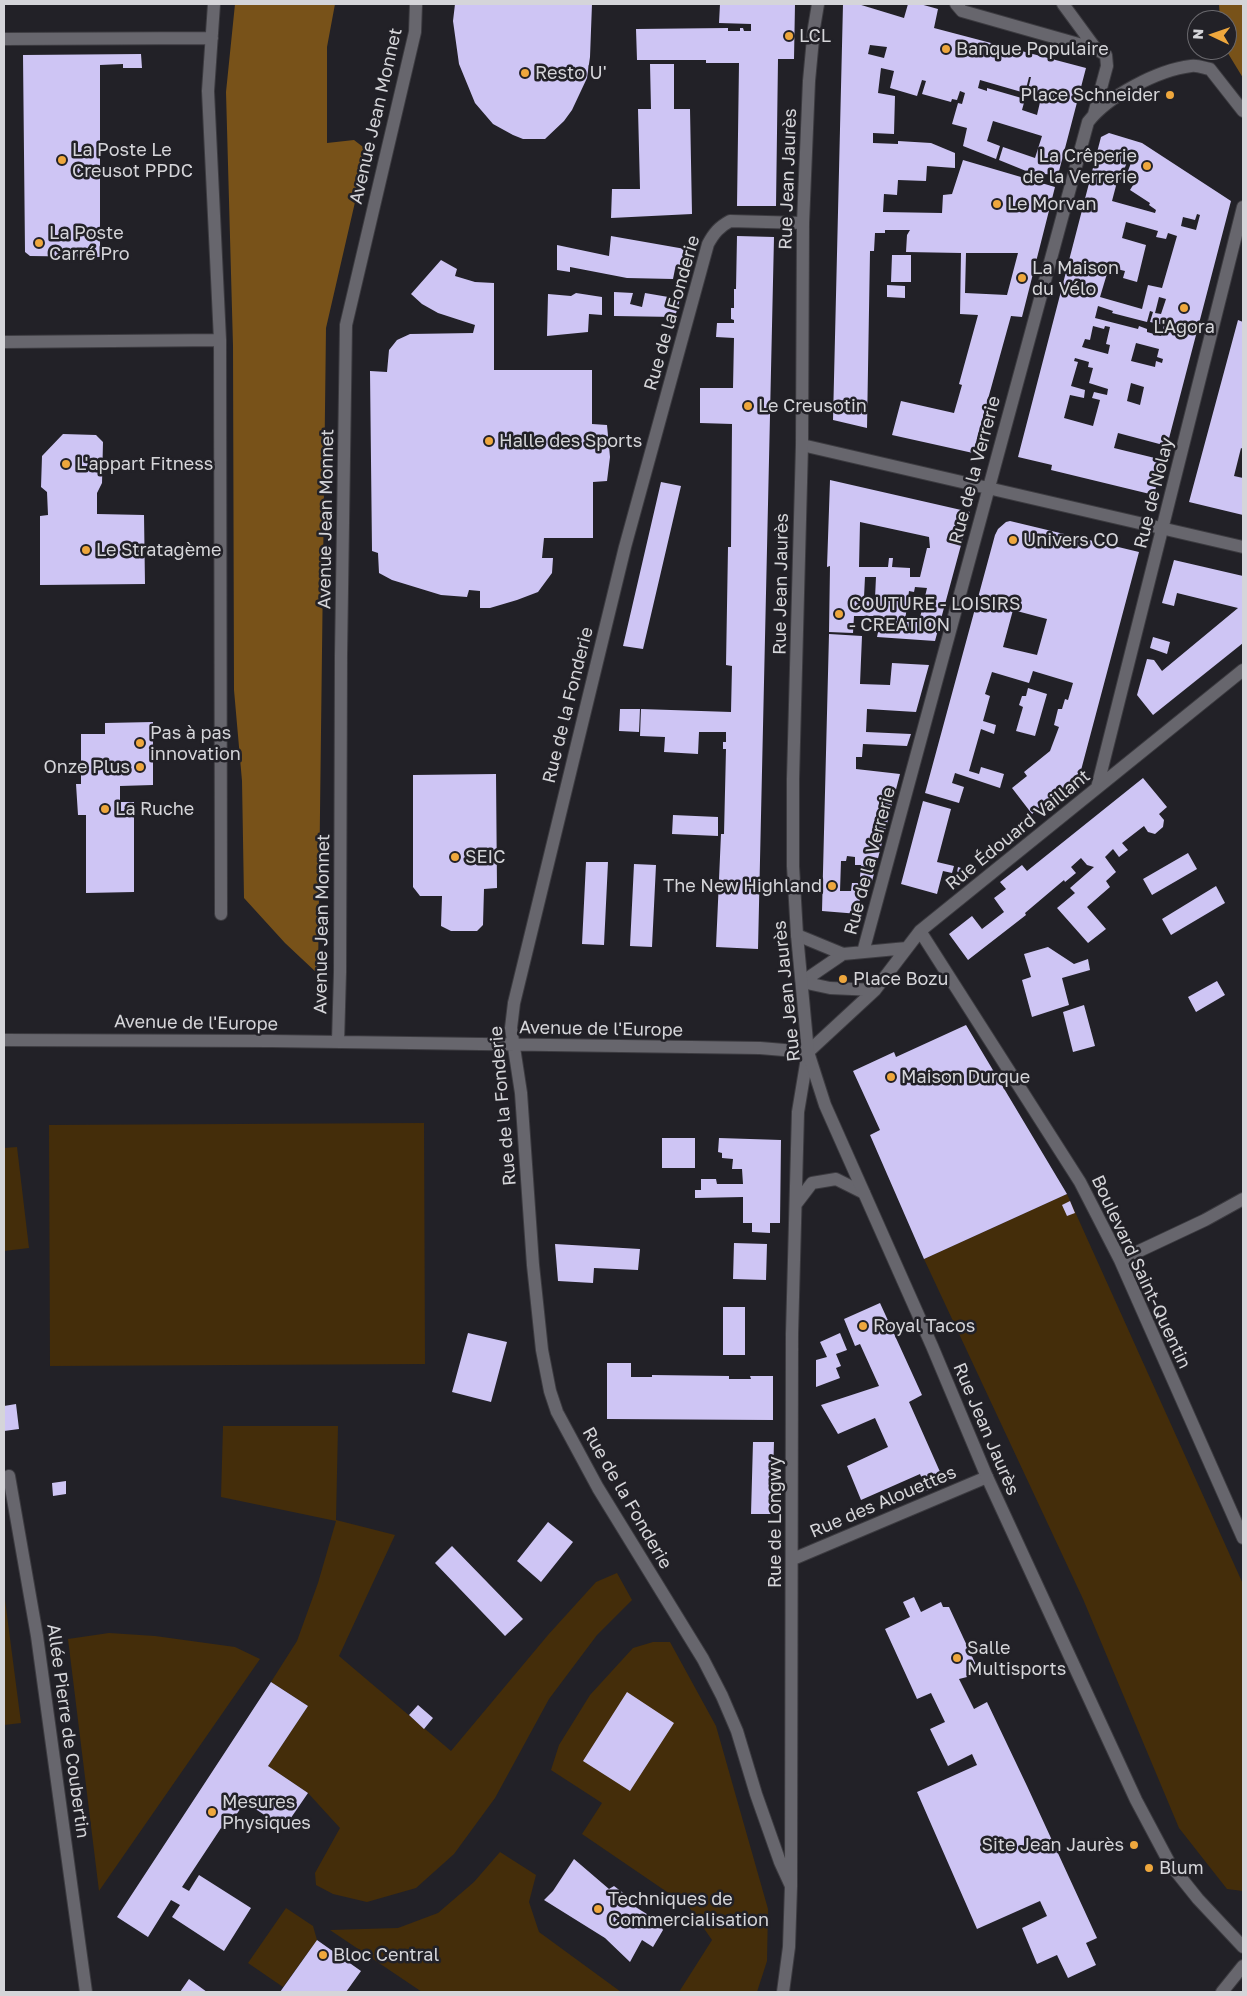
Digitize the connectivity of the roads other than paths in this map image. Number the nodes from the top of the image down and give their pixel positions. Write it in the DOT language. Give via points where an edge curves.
graph roads {
  1 [pos="214,4"];
  2 [pos="416,4"];
  3 [pos="818,4"];
  4 [pos="956,4"];
  5 [pos="1063,4"];
  6 [pos="212,38"];
  7 [pos="4,39"];
  8 [pos="1096,49"];
  9 [pos="1243,111"];
  10 [pos="1094,114"];
  11 [pos="1243,207"];
  12 [pos="803,223"];
  13 [pos="1235,238"];
  14 [pos="1243,254"];
  15 [pos="220,340"];
  16 [pos="4,342"];
  17 [pos="802,445"];
  18 [pos="989,488"];
  19 [pos="1163,529"];
  20 [pos="1243,547"];
  21 [pos="1243,670"];
  22 [pos="1097,788"];
  23 [pos="220,914"];
  24 [pos="920,931"];
  25 [pos="797,935"];
  26 [pos="907,948"];
  27 [pos="863,952"];
  28 [pos="843,954"];
  29 [pos="802,982"];
  30 [pos="875,990"];
  31 [pos="4,1040"];
  32 [pos="338,1042"];
  33 [pos="514,1045"];
  34 [pos="808,1052"];
  35 [pos="864,1193"];
  36 [pos="1243,1199"];
  37 [pos="796,1204"];
  38 [pos="1120,1260"];
  39 [pos="9,1476"];
  40 [pos="987,1477"];
  41 [pos="1243,1538"];
  42 [pos="793,1559"];
  43 [pos="791,1886"];
  44 [pos="1243,1947"];
  45 [pos="1243,1966"];
  46 [pos="86,1992"];
  47 [pos="783,1992"];
  48 [pos="1222,1992"];
  1 -- 6 [label="street"];
  2 -- 32 [label="street, Avenue Jean Monnet" via="415,32 346,325"];
  3 -- 12 [label="street, Rue Jean Jaurès" via="810,81"];
  4 -- 8 [label="street" via="962,11"];
  5 -- 8 [label="street"];
  6 -- 7 [label="street"];
  6 -- 15 [label="street" via="208,91"];
  8 -- 10 [label="street" via="1106,55 1107,66"];
  9 -- 10 [label="street, Rue de la Verrerie" via="1210,69 1193,66 1170,70 1133,86"];
  10 -- 18 [label="street, Rue de la Verrerie" via="1083,136"];
  11 -- 13 [label="street, Rue de Nolay"];
  12 -- 17 [label="street, Rue Jean Jaurès"];
  12 -- 33 [label="street, Rue de la Fonderie" via="730,221 714,233 708,244 625,547 552,843 514,1003 511,1028"];
  13 -- 14 [label="street"];
  13 -- 19 [label="street, Rue de Nolay"];
  15 -- 16 [label="street"];
  15 -- 23 [label="street"];
  17 -- 18 [label="street"];
  17 -- 25 [label="street, Rue Jean Jaurès" via="793,779"];
  18 -- 19 [label="street"];
  18 -- 27 [label="street, Rue de la Verrerie"];
  19 -- 20 [label="street"];
  19 -- 22 [label="street, Rue de Nolay"];
  21 -- 22 [label="street, Rue Édouard Vaillant"];
  22 -- 24 [label="street, Rue Édouard Vaillant"];
  24 -- 26 [label="street, Rue Édouard Vaillant"];
  24 -- 38 [label="street, Boulevard Saint-Quentin" via="1080,1182"];
  25 -- 28 [label="street"];
  25 -- 29 [label="street, Rue Jean Jaurès"];
  26 -- 27 [label="street"];
  26 -- 30 [label="street, Rue Édouard Vaillant"];
  27 -- 28 [label="street"];
  28 -- 29 [label="street"];
  29 -- 30 [label="street" via="830,988"];
  29 -- 34 [label="street, Rue Jean Jaurès"];
  30 -- 34 [label="street, Rue Édouard Vaillant"];
  31 -- 32 [label="street, Avenue de l'Europe"];
  32 -- 33 [label="street, Avenue de l'Europe"];
  33 -- 34 [label="street, Avenue de l'Europe" via="760,1048"];
  33 -- 43 [label="street, Rue de la Fonderie" via="521,1093 533,1265 550,1391 557,1412 598,1488 703,1659 722,1696 738,1731 756,1794"];
  34 -- 35 [label="street, Rue Jean Jaurès" via="825,1105"];
  34 -- 37 [label="street, Rue de Longwy" via="798,1112"];
  35 -- 37 [label="street" via="836,1179 812,1183"];
  35 -- 40 [label="street, Rue Jean Jaurès"];
  36 -- 38 [label="street"];
  37 -- 42 [label="street, Rue de Longwy" via="792,1334"];
  38 -- 41 [label="street, Boulevard Saint-Quentin"];
  39 -- 46 [label="street, Allée Pierre de Coubertin" via="37,1636"];
  40 -- 42 [label="street, Rue des Alouettes"];
  40 -- 44 [label="street, Rue Jean Jaurès" via="1152,1833 1170,1864"];
  42 -- 43 [label="street, Rue de Longwy"];
  43 -- 47 [label="street, Rue de Longwy" via="789,1948"];
  45 -- 48 [label="street"];
}
